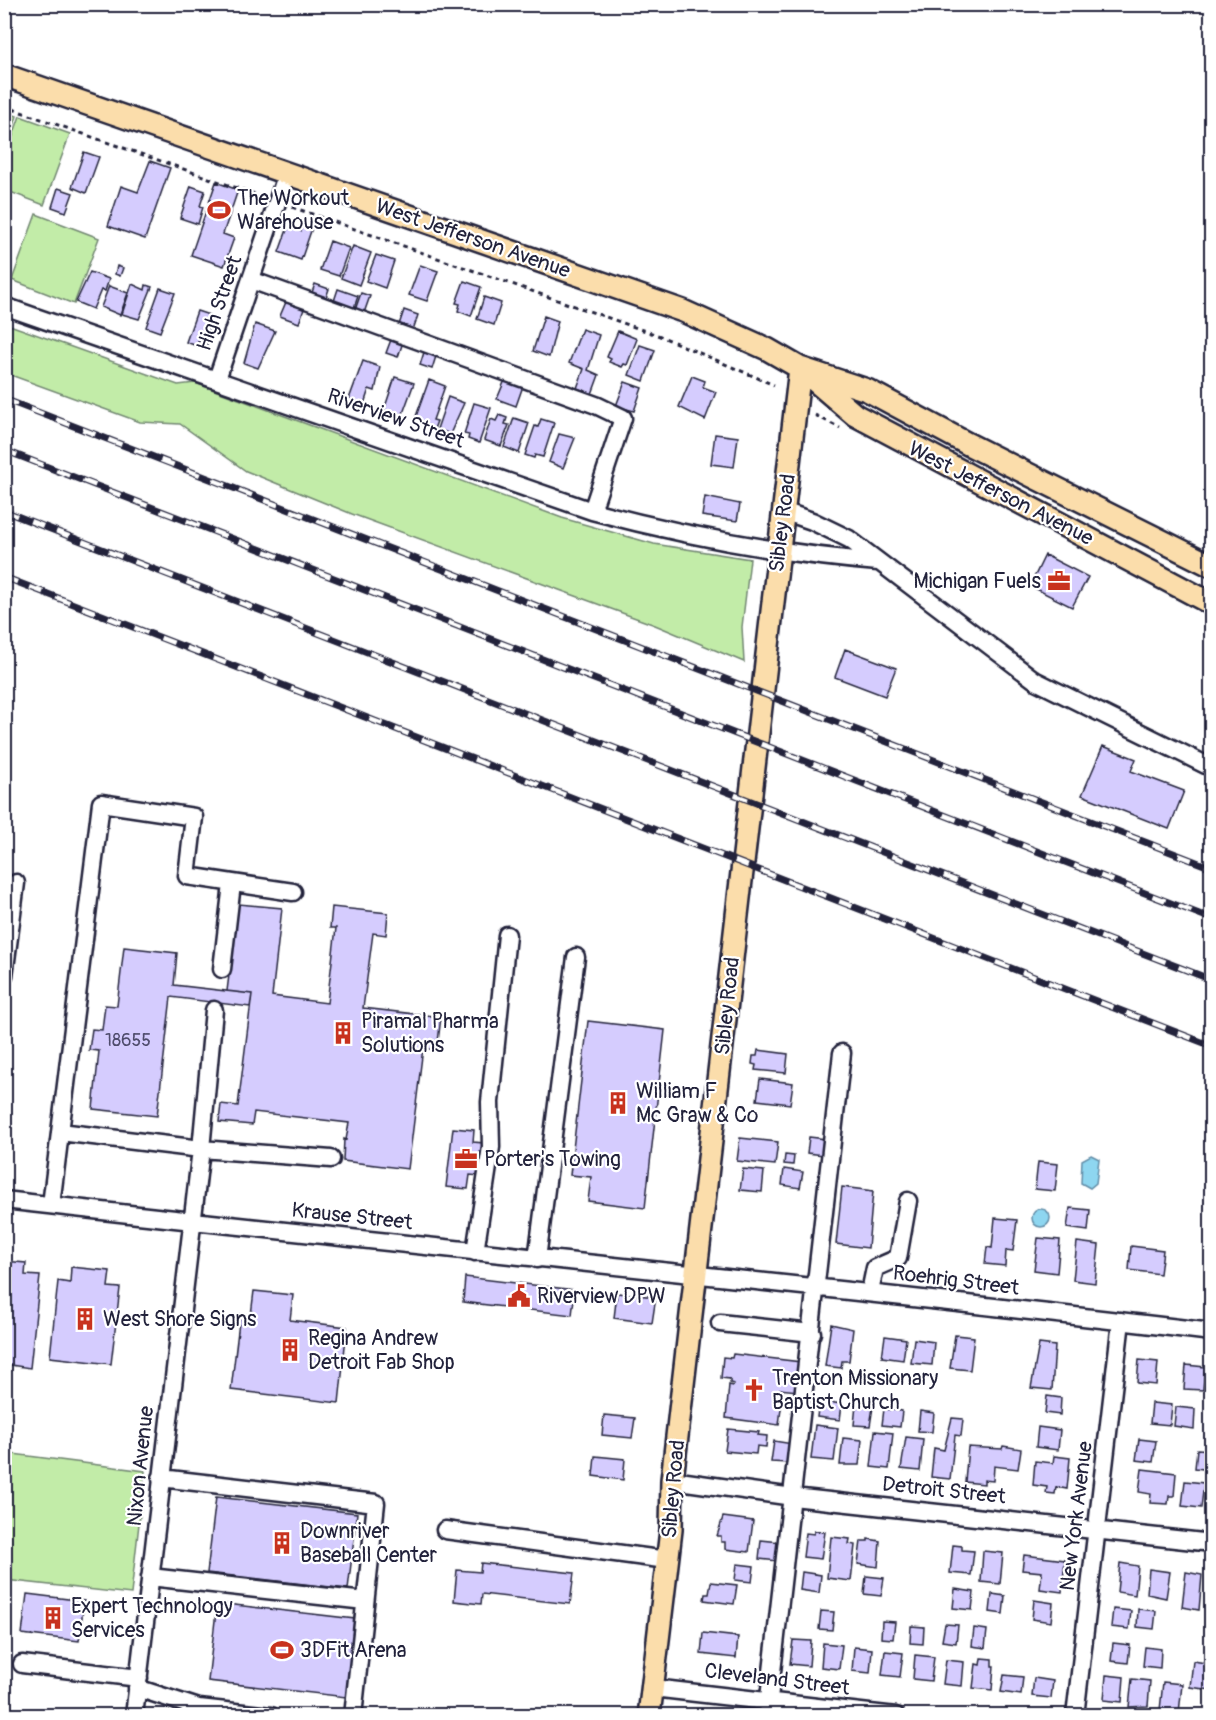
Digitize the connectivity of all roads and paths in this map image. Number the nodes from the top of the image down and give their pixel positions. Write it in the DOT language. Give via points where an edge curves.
graph roads {
  1 [pos="4,75"];
  2 [pos="4,106"];
  3 [pos="287,173"];
  4 [pos="277,202"];
  5 [pos="251,280"];
  6 [pos="4,306"];
  7 [pos="800,368"];
  8 [pos="217,379"];
  9 [pos="774,385"];
  10 [pos="592,511"];
  11 [pos="783,512"];
  12 [pos="1122,519"];
  13 [pos="1106,548"];
  14 [pos="778,549"];
  15 [pos="878,562"];
  16 [pos="1212,566"];
  17 [pos="1212,604"];
  18 [pos="1212,768"];
  19 [pos="16,883"];
  20 [pos="232,884"];
  21 [pos="293,892"];
  22 [pos="507,935"];
  23 [pos="576,957"];
  24 [pos="222,969"];
  25 [pos="4,976"];
  26 [pos="214,1010"];
  27 [pos="842,1053"];
  28 [pos="60,1132"];
  29 [pos="201,1149"];
  30 [pos="331,1159"];
  31 [pos="4,1200"];
  32 [pos="908,1201"];
  33 [pos="51,1205"];
  34 [pos="190,1221"];
  35 [pos="475,1252"];
  36 [pos="537,1259"];
  37 [pos="695,1276"];
  38 [pos="817,1286"];
  39 [pos="870,1292"];
  40 [pos="1120,1321"];
  41 [pos="720,1323"];
  42 [pos="1212,1332"];
  43 [pos="812,1333"];
  44 [pos="161,1478"];
  45 [pos="672,1480"];
  46 [pos="793,1497"];
  47 [pos="1097,1529"];
  48 [pos="445,1530"];
  49 [pos="1212,1543"];
  50 [pos="667,1560"];
  51 [pos="150,1577"];
  52 [pos="365,1601"];
  53 [pos="22,1664"];
  54 [pos="138,1683"];
  55 [pos="653,1688"];
  56 [pos="768,1708"];
  57 [pos="134,1716"];
  58 [pos="271,1716"];
  59 [pos="353,1716"];
  60 [pos="649,1716"];
  61 [pos="896,1716"];
  62 [pos="1075,1716"];
  1 -- 3 [label="main road, West Jefferson Avenue"];
  2 -- 4 [label="path"];
  3 -- 4 [label="street, High Street"];
  3 -- 7 [label="main road, West Jefferson Avenue" via="672,307"];
  4 -- 5 [label="street, High Street"];
  4 -- 9 [label="path" via="660,336"];
  5 -- 8 [label="street, High Street"];
  5 -- 10 [label="street" via="623,418"];
  6 -- 8 [label="street, Riverview Street"];
  7 -- 11 [label="main road, Sibley Road"];
  7 -- 12 [label="main road, West Jefferson Avenue" via="867,390"];
  7 -- 13 [label="main road, West Jefferson Avenue" via="855,416"];
  8 -- 10 [label="street, Riverview Street"];
  10 -- 14 [label="street, Riverview Street" via="666,530"];
  11 -- 14 [label="main road, Sibley Road"];
  11 -- 15 [label="street" via="849,539"];
  12 -- 13 [label="main road"];
  12 -- 16 [label="main road, West Jefferson Avenue"];
  13 -- 17 [label="main road, West Jefferson Avenue"];
  14 -- 15 [label="street, Riverview Street" via="816,557"];
  14 -- 37 [label="main road, Sibley Road"];
  15 -- 18 [label="street" via="1036,681"];
  19 -- 25 [label="street"];
  20 -- 21 [label="street"];
  20 -- 24 [label="street"];
  20 -- 28 [label="street" via="187,876 194,817 101,803"];
  22 -- 35 [label="street" via="490,1102 491,1147"];
  23 -- 36 [label="street"];
  26 -- 29 [label="street, Nixon Avenue"];
  27 -- 38 [label="street"];
  28 -- 29 [label="street"];
  28 -- 33 [label="street"];
  29 -- 30 [label="street"];
  29 -- 34 [label="street, Nixon Avenue"];
  31 -- 33 [label="street, Krause Street"];
  32 -- 39 [label="street" via="898,1258 875,1268"];
  33 -- 34 [label="street, Krause Street"];
  34 -- 35 [label="street, Krause Street"];
  34 -- 44 [label="street, Nixon Avenue"];
  35 -- 36 [label="street, Krause Street"];
  36 -- 37 [label="street, Krause Street"];
  37 -- 38 [label="street, Roehrig Street"];
  37 -- 45 [label="main road, Sibley Road"];
  38 -- 39 [label="street, Roehrig Street"];
  38 -- 43 [label="street"];
  39 -- 40 [label="street, Roehrig Street"];
  40 -- 42 [label="street, Roehrig Street"];
  40 -- 47 [label="street, New York Avenue"];
  41 -- 43 [label="street"];
  43 -- 46 [label="street"];
  44 -- 51 [label="street, Nixon Avenue"];
  44 -- 52 [label="street" via="375,1503"];
  45 -- 46 [label="street, Detroit Street"];
  45 -- 50 [label="main road, Sibley Road"];
  46 -- 47 [label="street, Detroit Street"];
  46 -- 56 [label="street"];
  47 -- 49 [label="street, Detroit Street"];
  47 -- 62 [label="street, New York Avenue"];
  48 -- 50 [label="street"];
  50 -- 55 [label="main road, Sibley Road"];
  51 -- 52 [label="street"];
  51 -- 54 [label="street, Nixon Avenue"];
  52 -- 59 [label="street"];
  53 -- 54 [label="street"];
  54 -- 57 [label="street, Nixon Avenue"];
  54 -- 58 [label="street" via="199,1708"];
  55 -- 56 [label="street, Cleveland Street"];
  55 -- 60 [label="main road, Sibley Road"];
  56 -- 61 [label="street, Cleveland Street"];
}
